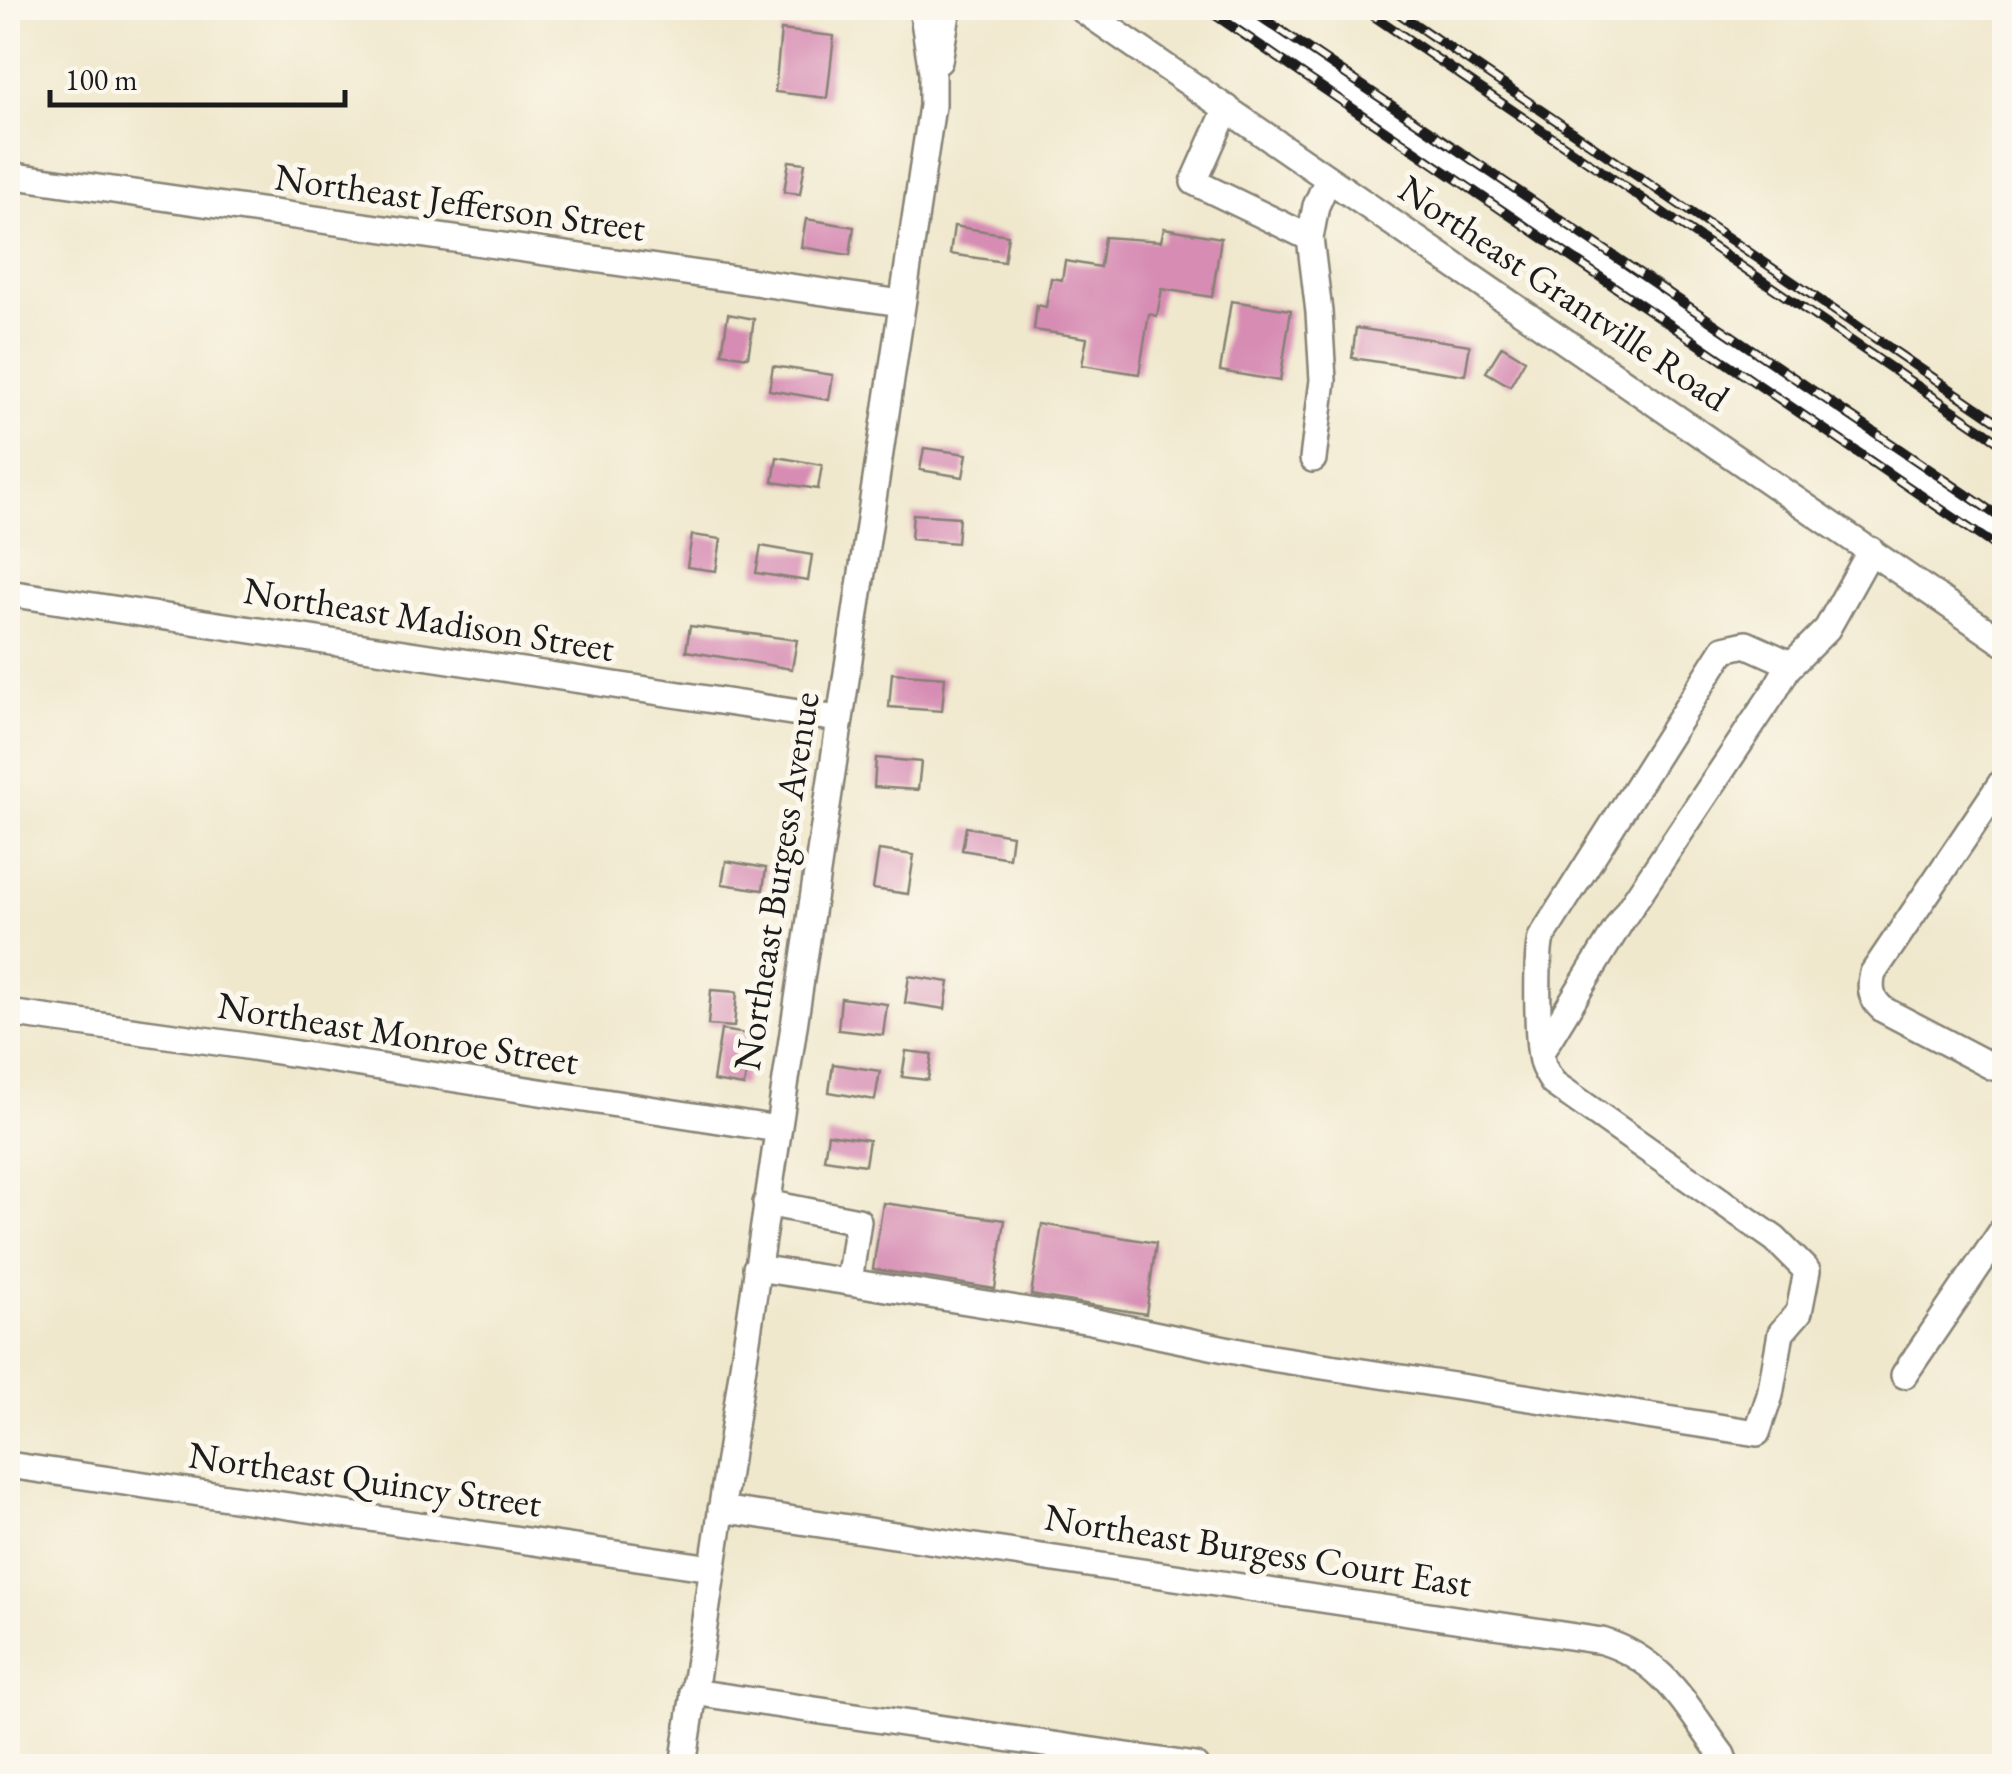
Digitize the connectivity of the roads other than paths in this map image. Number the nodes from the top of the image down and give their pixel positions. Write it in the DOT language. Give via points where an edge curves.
graph roads {
  1 [pos="922,8"];
  2 [pos="948,8"];
  3 [pos="1080,8"];
  4 [pos="1223,8"];
  5 [pos="932,106"];
  6 [pos="1227,108"];
  7 [pos="8,174"];
  8 [pos="1328,178"];
  9 [pos="1310,238"];
  10 [pos="901,303"];
  11 [pos="1313,458"];
  12 [pos="2004,536"];
  13 [pos="1872,550"];
  14 [pos="8,593"];
  15 [pos="2004,643"];
  16 [pos="1787,670"];
  17 [pos="838,720"];
  18 [pos="2004,779"];
  19 [pos="8,1013"];
  20 [pos="2004,1050"];
  21 [pos="1541,1052"];
  22 [pos="776,1130"];
  23 [pos="766,1203"];
  24 [pos="2004,1228"];
  25 [pos="756,1268"];
  26 [pos="849,1282"];
  27 [pos="1904,1375"];
  28 [pos="8,1464"];
  29 [pos="721,1509"];
  30 [pos="712,1568"];
  31 [pos="693,1692"];
  32 [pos="682,1766"];
  33 [pos="1195,1766"];
  34 [pos="1726,1766"];
  1 -- 5 [label="street, Northeast Burgess Avenue"];
  2 -- 5 [label="street"];
  3 -- 6 [label="street, Northeast Grantville Road"];
  4 -- 12 [label="street"];
  5 -- 10 [label="street, Northeast Burgess Avenue"];
  6 -- 8 [label="street, Northeast Grantville Road"];
  6 -- 9 [label="street" via="1194,182"];
  7 -- 10 [label="street, Northeast Jefferson Street"];
  8 -- 9 [label="street"];
  8 -- 13 [label="street, Northeast Grantville Road"];
  9 -- 11 [label="street" via="1323,380"];
  10 -- 17 [label="street, Northeast Burgess Avenue"];
  13 -- 15 [label="street, Northeast Grantville Road"];
  13 -- 16 [label="street" via="1827,629"];
  14 -- 17 [label="street, Northeast Madison Street"];
  16 -- 21 [label="street"];
  16 -- 21 [label="street" via="1784,661 1746,644 1724,649 1678,720 1541,938"];
  17 -- 22 [label="street, Northeast Burgess Avenue"];
  18 -- 20 [label="street" via="1870,983 1884,1010 1993,1067"];
  19 -- 22 [label="street, Northeast Monroe Street"];
  21 -- 26 [label="street" via="1553,1083 1775,1239 1806,1271 1799,1312 1780,1334 1757,1433 1259,1356 1091,1320"];
  22 -- 23 [label="street, Northeast Burgess Avenue"];
  23 -- 25 [label="street, Northeast Burgess Avenue"];
  23 -- 26 [label="street" via="858,1221"];
  24 -- 27 [label="street"];
  25 -- 26 [label="street"];
  25 -- 29 [label="street, Northeast Burgess Avenue"];
  28 -- 30 [label="street, Northeast Quincy Street"];
  29 -- 30 [label="street, Northeast Burgess Avenue"];
  29 -- 34 [label="street, Northeast Burgess Court East" via="1602,1640 1658,1669"];
  30 -- 31 [label="street, Northeast Burgess Avenue"];
  31 -- 32 [label="street, Northeast Burgess Avenue"];
  31 -- 33 [label="street"];
}
